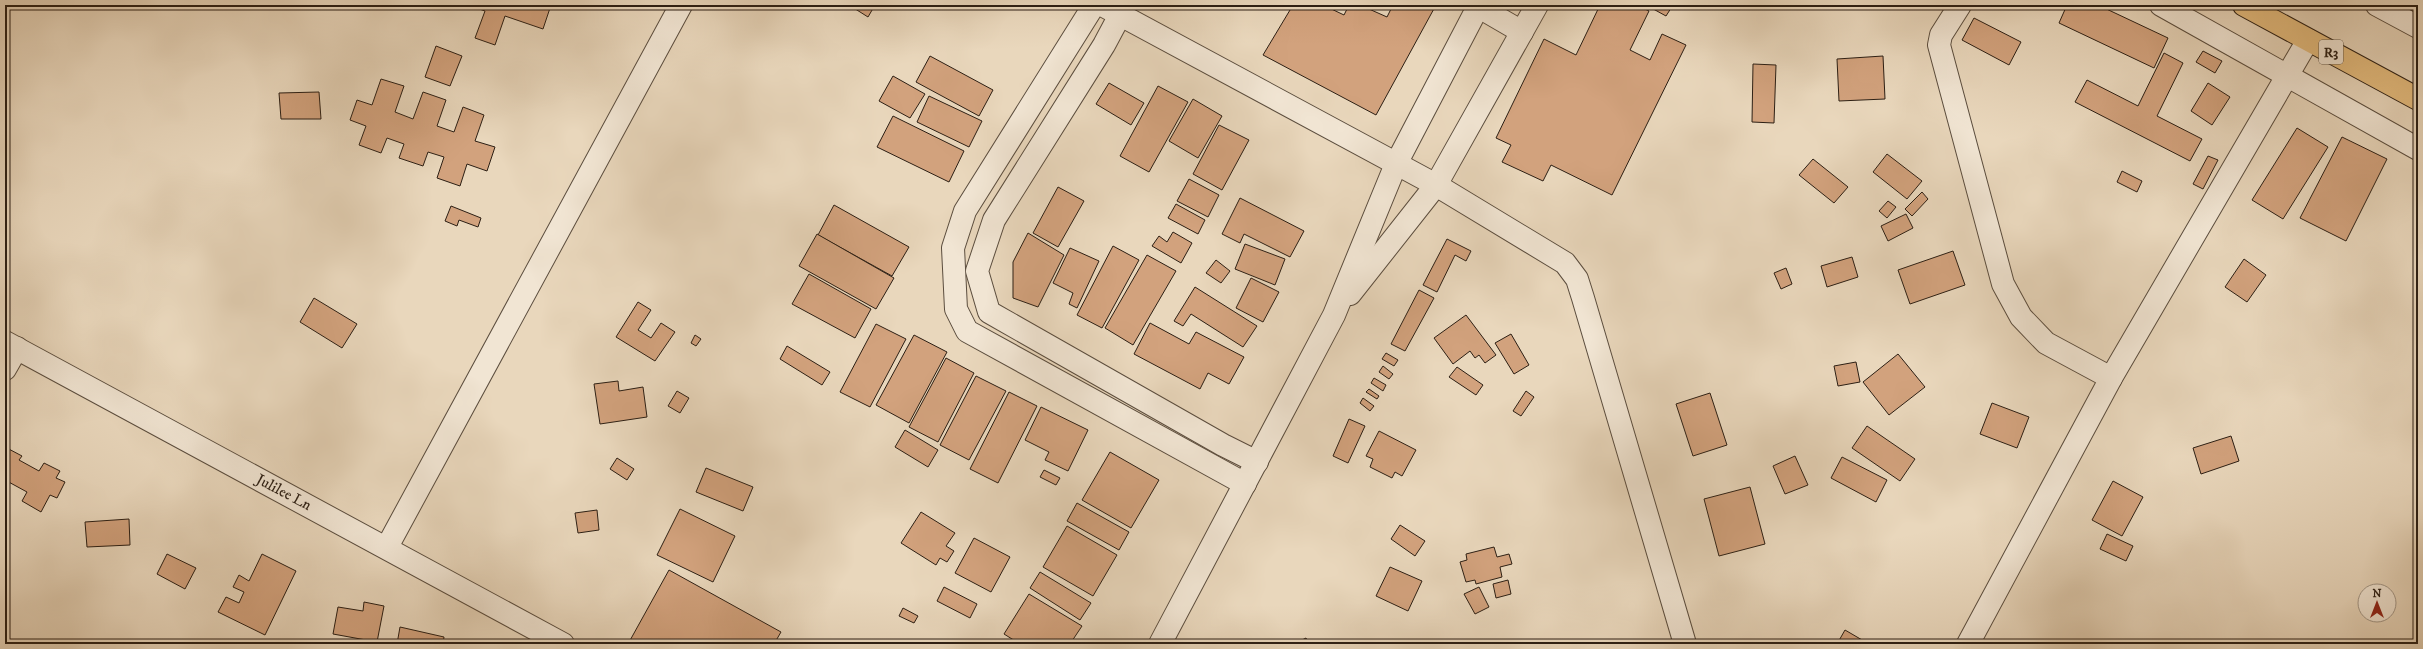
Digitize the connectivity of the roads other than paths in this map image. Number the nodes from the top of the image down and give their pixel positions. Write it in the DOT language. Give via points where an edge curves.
graph roads {
  1 [pos="681,5"];
  2 [pos="1094,5"];
  3 [pos="1537,5"];
  4 [pos="1960,5"];
  5 [pos="2161,5"];
  6 [pos="2244,5"];
  7 [pos="1479,6"];
  8 [pos="2386,7"];
  9 [pos="1111,10"];
  10 [pos="2418,27"];
  11 [pos="1522,32"];
  12 [pos="2308,40"];
  13 [pos="2286,77"];
  14 [pos="2418,99"];
  15 [pos="1009,142"];
  16 [pos="2418,149"];
  17 [pos="1033,158"];
  18 [pos="1396,164"];
  19 [pos="1436,185"];
  20 [pos="1334,315"];
  21 [pos="1041,342"];
  22 [pos="11,345"];
  23 [pos="1028,365"];
  24 [pos="5,369"];
  25 [pos="2111,378"];
  26 [pos="1256,462"];
  27 [pos="1245,484"];
  28 [pos="387,547"];
  29 [pos="563,644"];
  30 [pos="1160,644"];
  31 [pos="1685,644"];
  32 [pos="1968,644"];
  1 -- 28 [label="street"];
  2 -- 15 [label="street"];
  3 -- 11 [label="street"];
  4 -- 25 [label="street" via="1941,35 1939,45 2003,284 2021,317 2046,343"];
  5 -- 13 [label="street"];
  6 -- 12 [label="highway, R3"];
  7 -- 11 [label="street"];
  7 -- 18 [label="street"];
  8 -- 10 [label="street"];
  9 -- 17 [label="street"];
  9 -- 18 [label="street"];
  11 -- 19 [label="street"];
  12 -- 13 [label="street"];
  12 -- 14 [label="highway, R3"];
  13 -- 16 [label="street"];
  13 -- 25 [label="street"];
  15 -- 17 [label="street"];
  15 -- 23 [label="street" via="965,212 953,248 956,309 967,331"];
  17 -- 21 [label="street" via="994,220 977,271 989,312"];
  18 -- 19 [label="street"];
  18 -- 20 [label="street"];
  19 -- 20 [label="street"];
  19 -- 31 [label="street" via="1564,263 1577,279"];
  20 -- 26 [label="street"];
  21 -- 23 [label="street"];
  21 -- 26 [label="street"];
  22 -- 24 [label="street"];
  22 -- 28 [label="street, Julilee Ln"];
  23 -- 27 [label="street"];
  25 -- 32 [label="street"];
  26 -- 27 [label="street"];
  27 -- 30 [label="street"];
  28 -- 29 [label="street, Julilee Ln"];
}
